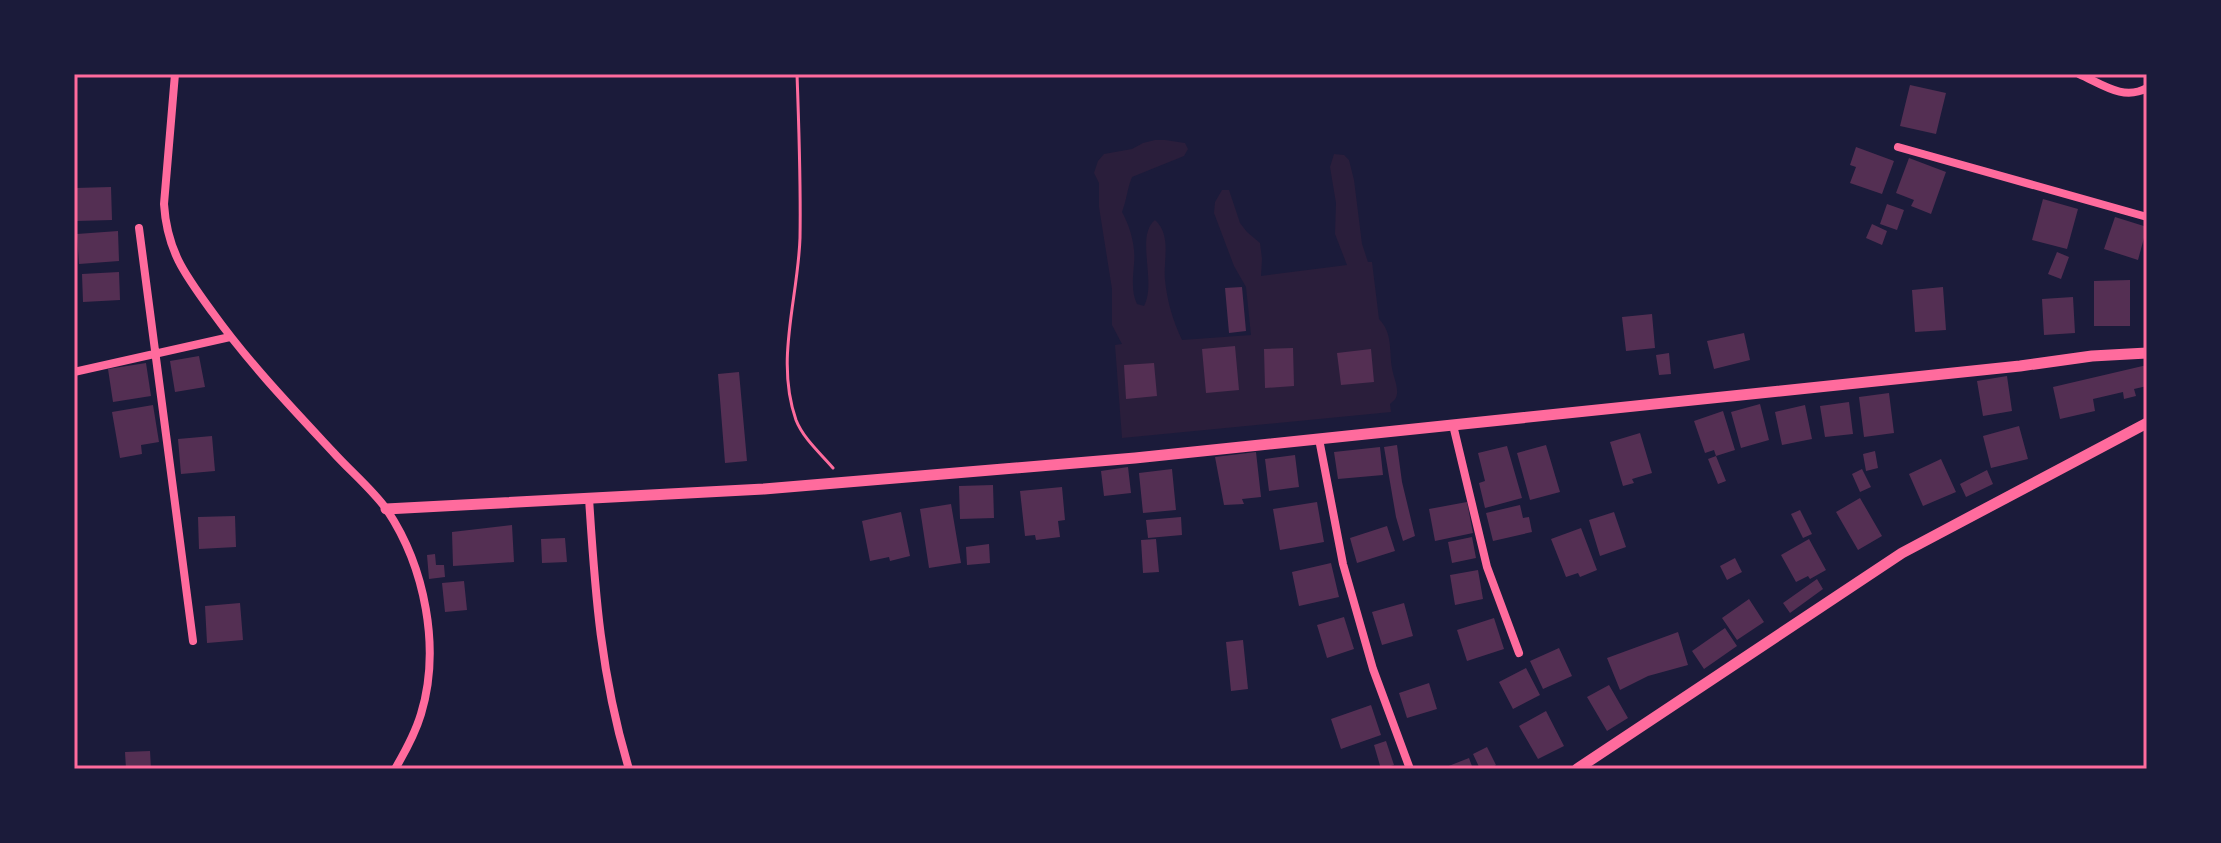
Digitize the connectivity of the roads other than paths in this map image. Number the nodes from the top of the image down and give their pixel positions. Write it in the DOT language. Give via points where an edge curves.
graph roads {
  1 [pos="175,74"];
  2 [pos="2079,74"];
  3 [pos="2147,88"];
  4 [pos="1898,147"];
  5 [pos="2147,217"];
  6 [pos="139,228"];
  7 [pos="230,337"];
  8 [pos="2147,353"];
  9 [pos="155,354"];
  10 [pos="74,372"];
  11 [pos="2147,423"];
  12 [pos="1453,425"];
  13 [pos="1319,439"];
  14 [pos="589,498"];
  15 [pos="386,509"];
  16 [pos="193,641"];
  17 [pos="1519,653"];
  18 [pos="395,769"];
  19 [pos="629,769"];
  20 [pos="1410,769"];
  21 [pos="1577,769"];
  1 -- 7 [label="street" via="165,224 185,274"];
  2 -- 3 [label="street" via="2123,94"];
  4 -- 5 [label="street"];
  6 -- 9 [label="street"];
  7 -- 9 [label="street"];
  7 -- 15 [label="street"];
  8 -- 12 [label="street"];
  9 -- 10 [label="street"];
  9 -- 16 [label="street"];
  11 -- 21 [label="street" via="1902,553"];
  12 -- 13 [label="street"];
  12 -- 17 [label="street" via="1487,567"];
  13 -- 14 [label="street" via="846,483"];
  13 -- 20 [label="street" via="1343,564 1373,669"];
  14 -- 15 [label="street"];
  14 -- 19 [label="street" via="603,660"];
  15 -- 18 [label="street" via="419,576 429,643 421,714"];
}
